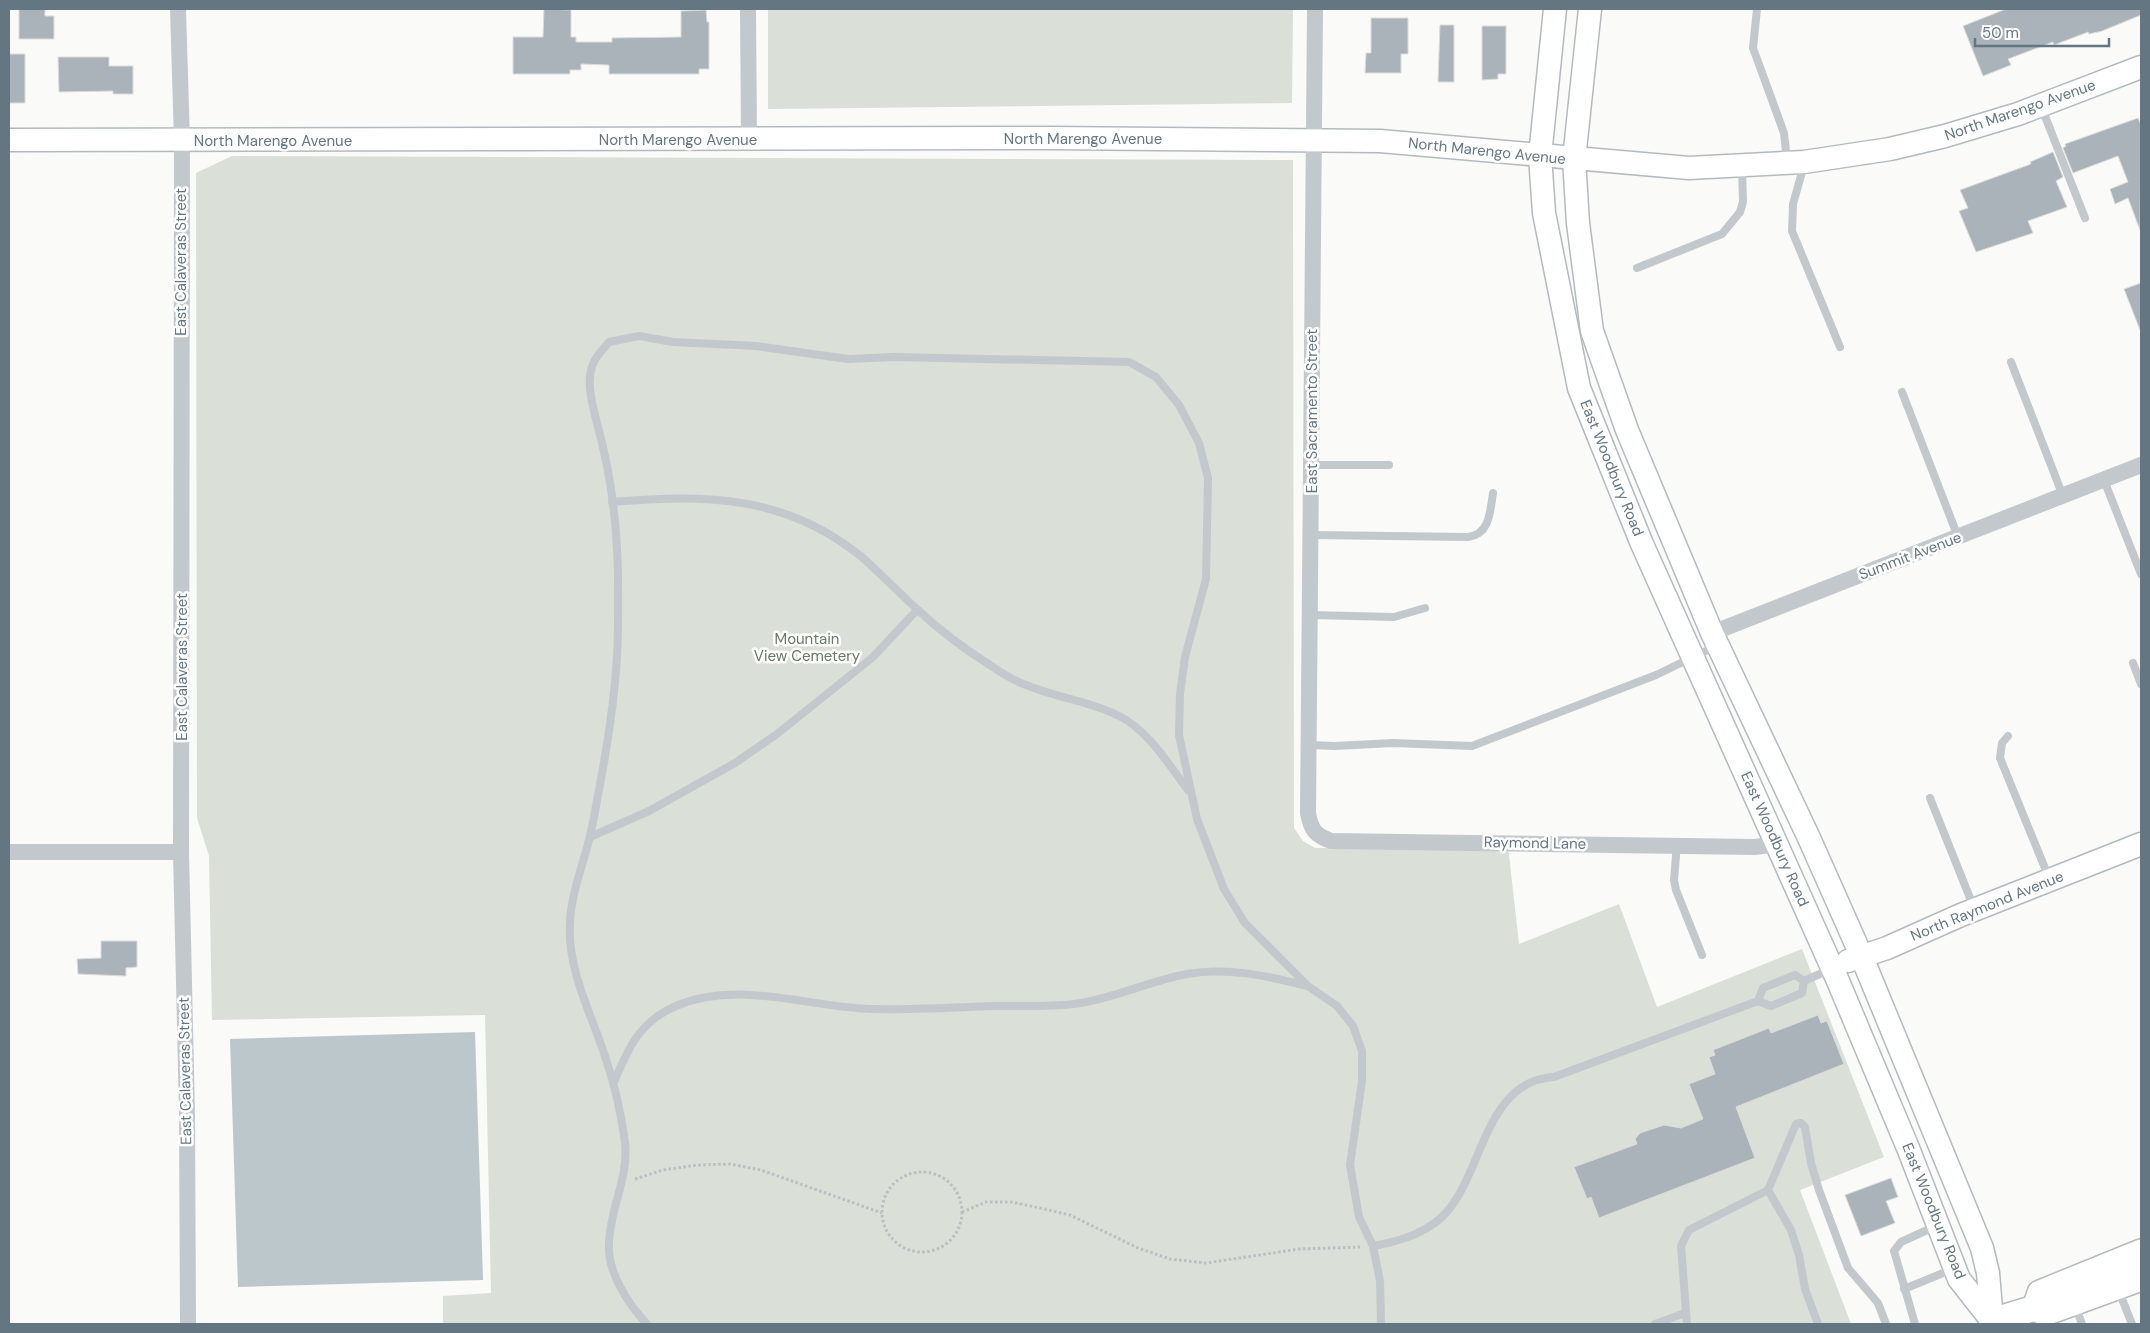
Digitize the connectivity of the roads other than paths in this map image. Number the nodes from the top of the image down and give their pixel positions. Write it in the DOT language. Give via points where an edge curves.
graph roads {
  1 [pos="178,9"];
  2 [pos="748,9"];
  3 [pos="1315,9"];
  4 [pos="1555,9"];
  5 [pos="1590,9"];
  6 [pos="1757,9"];
  7 [pos="2141,67"];
  8 [pos="2040,105"];
  9 [pos="9,140"];
  10 [pos="748,140"];
  11 [pos="182,141"];
  12 [pos="1314,141"];
  13 [pos="1540,156"];
  14 [pos="1574,159"];
  15 [pos="1796,162"];
  16 [pos="1742,165"];
  17 [pos="2085,218"];
  18 [pos="1637,268"];
  19 [pos="1840,347"];
  20 [pos="2010,362"];
  21 [pos="1902,392"];
  22 [pos="1311,464"];
  23 [pos="1389,465"];
  24 [pos="2141,465"];
  25 [pos="2106,480"];
  26 [pos="1493,493"];
  27 [pos="2063,496"];
  28 [pos="612,502"];
  29 [pos="1311,535"];
  30 [pos="1958,537"];
  31 [pos="2141,574"];
  32 [pos="1425,608"];
  33 [pos="917,610"];
  34 [pos="1310,615"];
  35 [pos="1715,639"];
  36 [pos="1692,656"];
  37 [pos="2133,663"];
  38 [pos="2141,684"];
  39 [pos="2008,736"];
  40 [pos="1309,745"];
  41 [pos="1190,792"];
  42 [pos="1930,798"];
  43 [pos="1308,813"];
  44 [pos="590,837"];
  45 [pos="1677,844"];
  46 [pos="1778,844"];
  47 [pos="2141,844"];
  48 [pos="9,852"];
  49 [pos="181,852"];
  50 [pos="2049,880"];
  51 [pos="1974,910"];
  52 [pos="1702,955"];
  53 [pos="1861,955"];
  54 [pos="1833,968"];
  55 [pos="1804,981"];
  56 [pos="1308,986"];
  57 [pos="1758,1001"];
  58 [pos="614,1082"];
  59 [pos="1768,1190"];
  60 [pos="1938,1225"];
  61 [pos="1373,1246"];
  62 [pos="2141,1252"];
  63 [pos="1955,1268"];
  64 [pos="2141,1278"];
  65 [pos="2117,1287"];
  66 [pos="1904,1289"];
  67 [pos="2035,1308"];
  68 [pos="1685,1313"];
  69 [pos="2078,1313"];
  70 [pos="1991,1323"];
  71 [pos="188,1324"];
  72 [pos="647,1324"];
  73 [pos="1381,1324"];
  74 [pos="1655,1324"];
  75 [pos="1687,1324"];
  76 [pos="1818,1324"];
  77 [pos="1886,1324"];
  78 [pos="1915,1324"];
  79 [pos="2132,1324"];
  1 -- 11 [label="street, East Calaveras Street"];
  2 -- 10 [label="street"];
  3 -- 12 [label="street, East Sacramento Street"];
  4 -- 13 [label="main road, East Woodbury Road"];
  5 -- 14 [label="main road, East Woodbury Road"];
  6 -- 15 [label="lane" via="1753,48"];
  7 -- 8 [label="main road, North Marengo Avenue"];
  8 -- 15 [label="main road, North Marengo Avenue" via="1946,136 1890,149"];
  8 -- 17 [label="lane"];
  9 -- 11 [label="main road, North Marengo Avenue"];
  10 -- 11 [label="main road, North Marengo Avenue"];
  10 -- 12 [label="main road, North Marengo Avenue" via="1049,138"];
  11 -- 49 [label="street, East Calaveras Street"];
  12 -- 13 [label="main road, North Marengo Avenue" via="1380,141"];
  12 -- 22 [label="street, East Sacramento Street"];
  13 -- 14 [label="main road, North Marengo Avenue"];
  13 -- 36 [label="main road, East Woodbury Road" via="1544,212 1580,388 1642,544"];
  14 -- 16 [label="main road, North Marengo Avenue" via="1689,168"];
  14 -- 35 [label="main road, East Woodbury Road" via="1578,224 1592,331 1627,430"];
  15 -- 16 [label="main road, North Marengo Avenue"];
  15 -- 19 [label="lane" via="1792,231"];
  16 -- 18 [label="lane" via="1743,202 1740,212 1722,234"];
  20 -- 27 [label="lane"];
  21 -- 30 [label="lane"];
  22 -- 23 [label="lane"];
  22 -- 29 [label="street, East Sacramento Street"];
  24 -- 25 [label="street, Summit Avenue"];
  25 -- 27 [label="street, Summit Avenue"];
  25 -- 31 [label="lane"];
  26 -- 29 [label="lane" via="1485,528 1478,536"];
  27 -- 30 [label="street, Summit Avenue"];
  28 -- 33 [label="lane" via="708,498 750,503 789,515 829,535 861,557"];
  28 -- 41 [label="lane" via="590,379 592,362 609,342 639,336 673,342 756,346 848,360 894,357 1130,362 1156,377 1179,405 1198,443 1208,478 1206,579 1185,656 1180,694 1180,735"];
  28 -- 44 [label="lane" via="617,543 616,669 606,752"];
  29 -- 34 [label="street, East Sacramento Street"];
  30 -- 35 [label="street, Summit Avenue"];
  32 -- 34 [label="lane" via="1394,617"];
  33 -- 41 [label="lane" via="955,642 1025,685 1121,716 1145,736"];
  33 -- 44 [label="lane" via="873,657 734,764 649,811"];
  34 -- 40 [label="street, East Sacramento Street"];
  35 -- 36 [label="lane"];
  35 -- 53 [label="main road, East Woodbury Road"];
  36 -- 40 [label="lane" via="1656,675 1472,746 1393,743"];
  36 -- 46 [label="main road, East Woodbury Road"];
  37 -- 38 [label="lane"];
  39 -- 50 [label="lane" via="2002,743 2000,758"];
  40 -- 43 [label="street, East Sacramento Street"];
  41 -- 56 [label="lane" via="1203,838 1224,889 1246,923"];
  42 -- 51 [label="lane"];
  43 -- 45 [label="street, Raymond Lane" via="1310,826 1317,835 1331,841"];
  44 -- 58 [label="lane" via="575,887 570,951 579,987"];
  45 -- 46 [label="street, Raymond Lane" via="1755,847"];
  45 -- 52 [label="lane" via="1676,890"];
  46 -- 54 [label="main road, East Woodbury Road"];
  47 -- 50 [label="main road, North Raymond Avenue"];
  48 -- 49 [label="street"];
  49 -- 71 [label="street, East Calaveras Street"];
  50 -- 51 [label="main road, North Raymond Avenue"];
  51 -- 53 [label="main road, North Raymond Avenue" via="1887,948"];
  53 -- 54 [label="main road, North Raymond Avenue"];
  53 -- 70 [label="main road, East Woodbury Road" via="1982,1248 1988,1273"];
  54 -- 55 [label="lane"];
  54 -- 60 [label="main road, East Woodbury Road"];
  55 -- 57 [label="lane" via="1802,992 1788,1000 1771,1006"];
  55 -- 57 [label="lane" via="1795,975 1779,980 1763,988"];
  56 -- 58 [label="lane" via="1266,975 1228,972 1188,974 1073,1004 872,1010 741,994 706,998 676,1006 650,1020 632,1041"];
  56 -- 61 [label="lane" via="1337,1006 1353,1026 1362,1051 1362,1081 1350,1165 1359,1217"];
  57 -- 61 [label="lane" via="1554,1078 1538,1078 1517,1090 1490,1126 1465,1185 1450,1210 1425,1230 1397,1242"];
  58 -- 72 [label="lane" via="625,1144 623,1183 608,1244 622,1290"];
  59 -- 68 [label="lane" via="1689,1230 1681,1246"];
  59 -- 76 [label="lane" via="1791,1230 1805,1289"];
  59 -- 77 [label="lane" via="1796,1124 1801,1123 1805,1127 1819,1190 1848,1268 1878,1302"];
  60 -- 63 [label="main road, East Woodbury Road"];
  60 -- 66 [label="lane" via="1901,1242 1896,1248 1894,1254"];
  61 -- 73 [label="lane" via="1380,1281"];
  62 -- 67 [label="main road" via="2040,1293"];
  63 -- 66 [label="lane"];
  63 -- 70 [label="main road, East Woodbury Road"];
  64 -- 65 [label="main road"];
  65 -- 69 [label="main road"];
  65 -- 79 [label="lane"];
  66 -- 78 [label="lane"];
  67 -- 69 [label="main road" via="2045,1313"];
  67 -- 70 [label="main road"];
  68 -- 74 [label="lane"];
  68 -- 75 [label="lane"];
}
